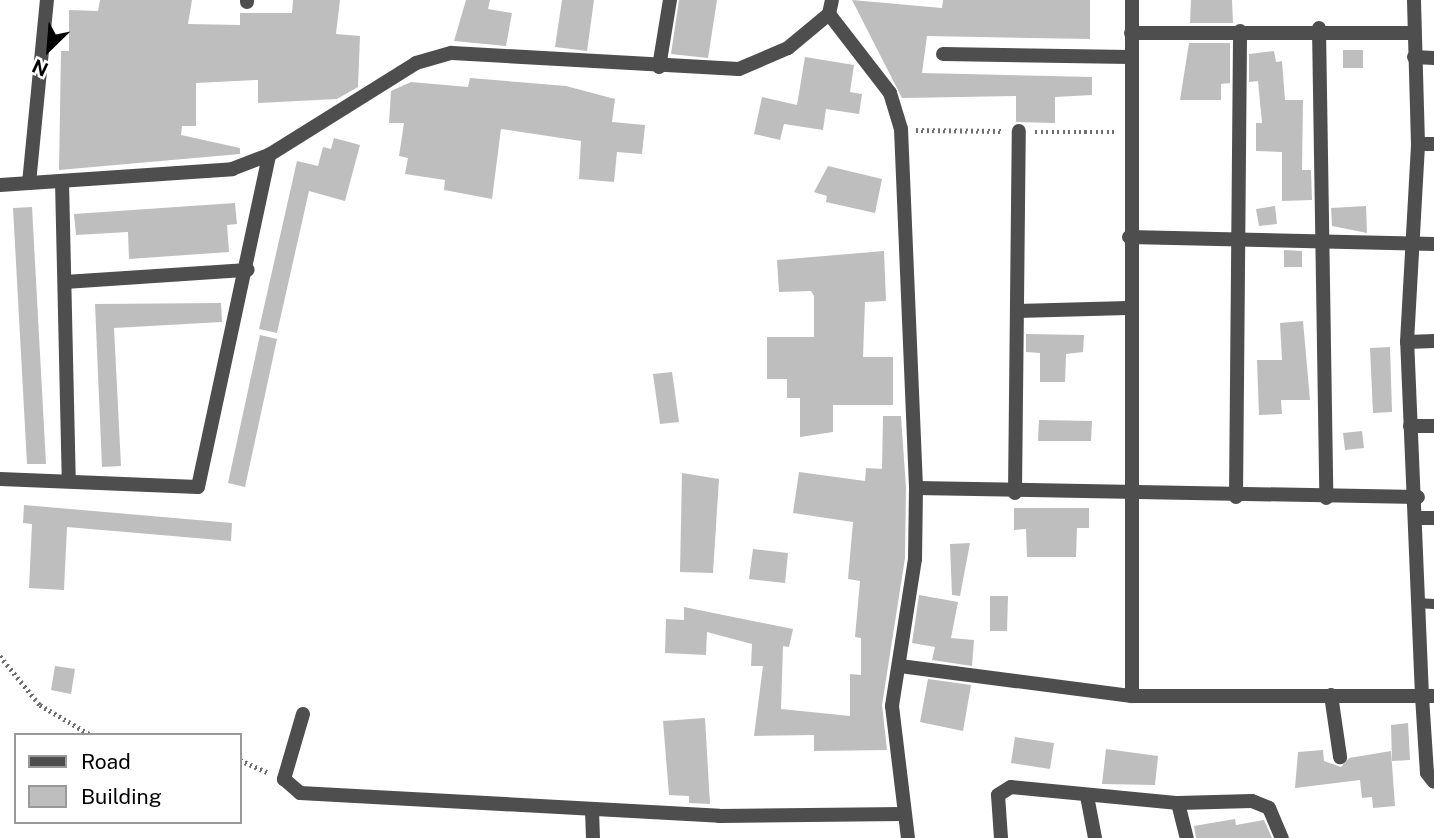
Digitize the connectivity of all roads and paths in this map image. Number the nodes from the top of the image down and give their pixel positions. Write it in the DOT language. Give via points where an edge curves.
graph roads {
  1 [pos="47,0"];
  2 [pos="670,0"];
  3 [pos="1132,0"];
  4 [pos="1414,0"];
  5 [pos="831,7"];
  6 [pos="1319,28"];
  7 [pos="1240,31"];
  8 [pos="1131,33"];
  9 [pos="1413,33"];
  10 [pos="943,54"];
  11 [pos="1130,57"];
  12 [pos="1414,57"];
  13 [pos="1434,58"];
  14 [pos="659,67"];
  15 [pos="901,129"];
  16 [pos="1019,131"];
  17 [pos="1129,132"];
  18 [pos="1418,144"];
  19 [pos="1434,144"];
  20 [pos="269,155"];
  21 [pos="62,181"];
  22 [pos="29,183"];
  23 [pos="0,185"];
  24 [pos="1129,237"];
  25 [pos="1237,241"];
  26 [pos="1322,241"];
  27 [pos="1412,244"];
  28 [pos="1434,244"];
  29 [pos="248,270"];
  30 [pos="65,282"];
  31 [pos="1128,308"];
  32 [pos="1017,311"];
  33 [pos="1434,341"];
  34 [pos="1407,342"];
  35 [pos="1410,426"];
  36 [pos="1434,426"];
  37 [pos="0,479"];
  38 [pos="69,481"];
  39 [pos="916,488"];
  40 [pos="1015,494"];
  41 [pos="1133,494"];
  42 [pos="1236,497"];
  43 [pos="1418,497"];
  44 [pos="1326,498"];
  45 [pos="1416,518"];
  46 [pos="1434,518"];
  47 [pos="1417,603"];
  48 [pos="1434,604"];
  49 [pos="0,656"];
  50 [pos="900,666"];
  51 [pos="1331,695"];
  52 [pos="1132,696"];
  53 [pos="1428,696"];
  54 [pos="303,713"];
  55 [pos="88,733"];
  56 [pos="1339,757"];
  57 [pos="242,761"];
  58 [pos="284,779"];
  59 [pos="1434,782"];
  60 [pos="1087,796"];
  61 [pos="1178,803"];
  62 [pos="592,810"];
  63 [pos="903,814"];
  64 [pos="593,838"];
  65 [pos="908,838"];
  66 [pos="1001,838"];
  67 [pos="1095,838"];
  68 [pos="1186,838"];
  69 [pos="1282,838"];
  1 -- 22 [label="street"];
  2 -- 14 [label="street"];
  3 -- 8 [label="street"];
  4 -- 9 [label="street"];
  5 -- 14 [label="street" via="788,48 739,69"];
  5 -- 15 [label="street" via="890,93"];
  6 -- 7 [label="street"];
  6 -- 9 [label="street"];
  6 -- 26 [label="street"];
  7 -- 8 [label="street"];
  7 -- 25 [label="street"];
  8 -- 11 [label="street"];
  9 -- 12 [label="street"];
  10 -- 11 [label="street"];
  11 -- 17 [label="street"];
  12 -- 13 [label="street"];
  12 -- 18 [label="street"];
  14 -- 20 [label="street" via="452,53 416,63"];
  15 -- 16 [label="path"];
  15 -- 39 [label="street"];
  16 -- 17 [label="path"];
  16 -- 32 [label="street"];
  17 -- 24 [label="street"];
  18 -- 19 [label="street"];
  18 -- 27 [label="street"];
  20 -- 21 [label="street" via="232,169"];
  20 -- 29 [label="street"];
  21 -- 22 [label="street"];
  21 -- 30 [label="street"];
  22 -- 23 [label="street"];
  24 -- 25 [label="street"];
  24 -- 31 [label="street"];
  25 -- 26 [label="street"];
  25 -- 42 [label="street"];
  26 -- 27 [label="street"];
  26 -- 44 [label="street"];
  27 -- 28 [label="street"];
  27 -- 34 [label="street"];
  29 -- 30 [label="street"];
  29 -- 38 [label="street" via="198,487"];
  30 -- 38 [label="street"];
  31 -- 32 [label="street"];
  31 -- 41 [label="street"];
  32 -- 40 [label="street"];
  33 -- 34 [label="street"];
  34 -- 35 [label="street"];
  35 -- 36 [label="street"];
  35 -- 43 [label="street"];
  37 -- 38 [label="street"];
  39 -- 40 [label="street"];
  39 -- 50 [label="street" via="915,559"];
  40 -- 41 [label="street"];
  41 -- 42 [label="street"];
  41 -- 52 [label="street"];
  42 -- 44 [label="street"];
  43 -- 44 [label="street"];
  43 -- 45 [label="street"];
  45 -- 46 [label="street"];
  45 -- 47 [label="street"];
  47 -- 48 [label="lane"];
  47 -- 53 [label="street"];
  49 -- 55 [label="path" via="40,705"];
  50 -- 52 [label="street"];
  50 -- 63 [label="street" via="892,706"];
  51 -- 52 [label="street"];
  51 -- 53 [label="street"];
  51 -- 56 [label="street"];
  53 -- 59 [label="street" via="1427,773"];
  54 -- 58 [label="street"];
  57 -- 58 [label="path"];
  58 -- 62 [label="street" via="300,793"];
  60 -- 61 [label="street"];
  60 -- 66 [label="street" via="1011,787 998,795"];
  60 -- 67 [label="street"];
  61 -- 68 [label="street"];
  61 -- 69 [label="street" via="1252,802 1269,808"];
  62 -- 63 [label="street"];
  62 -- 64 [label="street"];
  63 -- 65 [label="street"];
}
